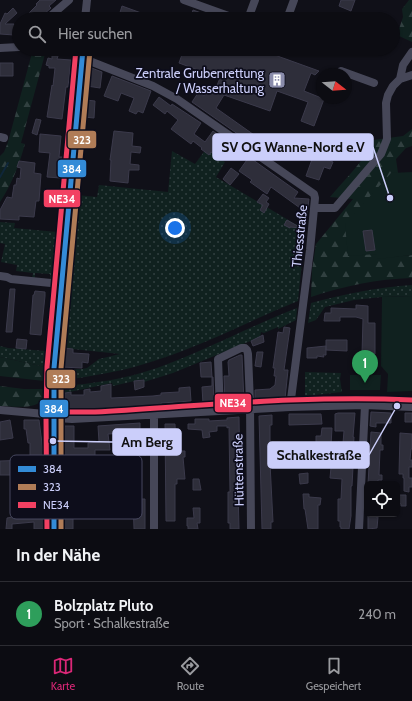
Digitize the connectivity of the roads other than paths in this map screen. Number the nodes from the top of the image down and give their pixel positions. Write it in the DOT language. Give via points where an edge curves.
graph roads {
  1 [pos="69,0"];
  2 [pos="87,0"];
  3 [pos="184,0"];
  4 [pos="255,0"];
  5 [pos="294,0"];
  6 [pos="55,12"];
  7 [pos="86,12"];
  8 [pos="217,12"];
  9 [pos="251,12"];
  10 [pos="290,12"];
  11 [pos="12,47"];
  12 [pos="0,48"];
  13 [pos="412,52"];
  14 [pos="82,56"];
  15 [pos="88,56"];
  16 [pos="352,75"];
  17 [pos="412,75"];
  18 [pos="400,79"];
  19 [pos="374,83"];
  20 [pos="314,208"];
  21 [pos="0,276"];
  22 [pos="61,284"];
  23 [pos="364,405"];
  24 [pos="290,407"];
  25 [pos="412,407"];
  26 [pos="0,410"];
  27 [pos="250,410"];
  28 [pos="220,411"];
  29 [pos="154,415"];
  30 [pos="53,416"];
  31 [pos="53,455"];
  32 [pos="54,519"];
  33 [pos="54,529"];
  34 [pos="154,529"];
  35 [pos="250,529"];
  36 [pos="358,529"];
  1 -- 6 [label="street"];
  2 -- 7 [label="street"];
  3 -- 8 [label="street"];
  4 -- 9 [label="street"];
  5 -- 10 [label="street"];
  11 -- 12 [label="street"];
  13 -- 18 [label="street" via="403,65"];
  14 -- 22 [label="street"];
  15 -- 20 [label="street, Thiesstraße" via="177,99 314,194"];
  16 -- 19 [label="street"];
  17 -- 18 [label="street"];
  18 -- 20 [label="street" via="388,95 387,139 381,154 335,208"];
  20 -- 24 [label="street, Thiesstraße"];
  21 -- 22 [label="street"];
  22 -- 30 [label="street" via="54,360"];
  23 -- 24 [label="street"];
  23 -- 25 [label="street"];
  23 -- 36 [label="street"];
  24 -- 27 [label="street"];
  26 -- 30 [label="street"];
  27 -- 28 [label="street"];
  27 -- 28 [label="street, Hüttenstraße" via="248,354 243,348 218,359"];
  27 -- 35 [label="street, Hüttenstraße"];
  28 -- 29 [label="street"];
  29 -- 30 [label="street" via="72,419"];
  29 -- 34 [label="street"];
  30 -- 31 [label="street"];
  32 -- 33 [label="street"];
}
